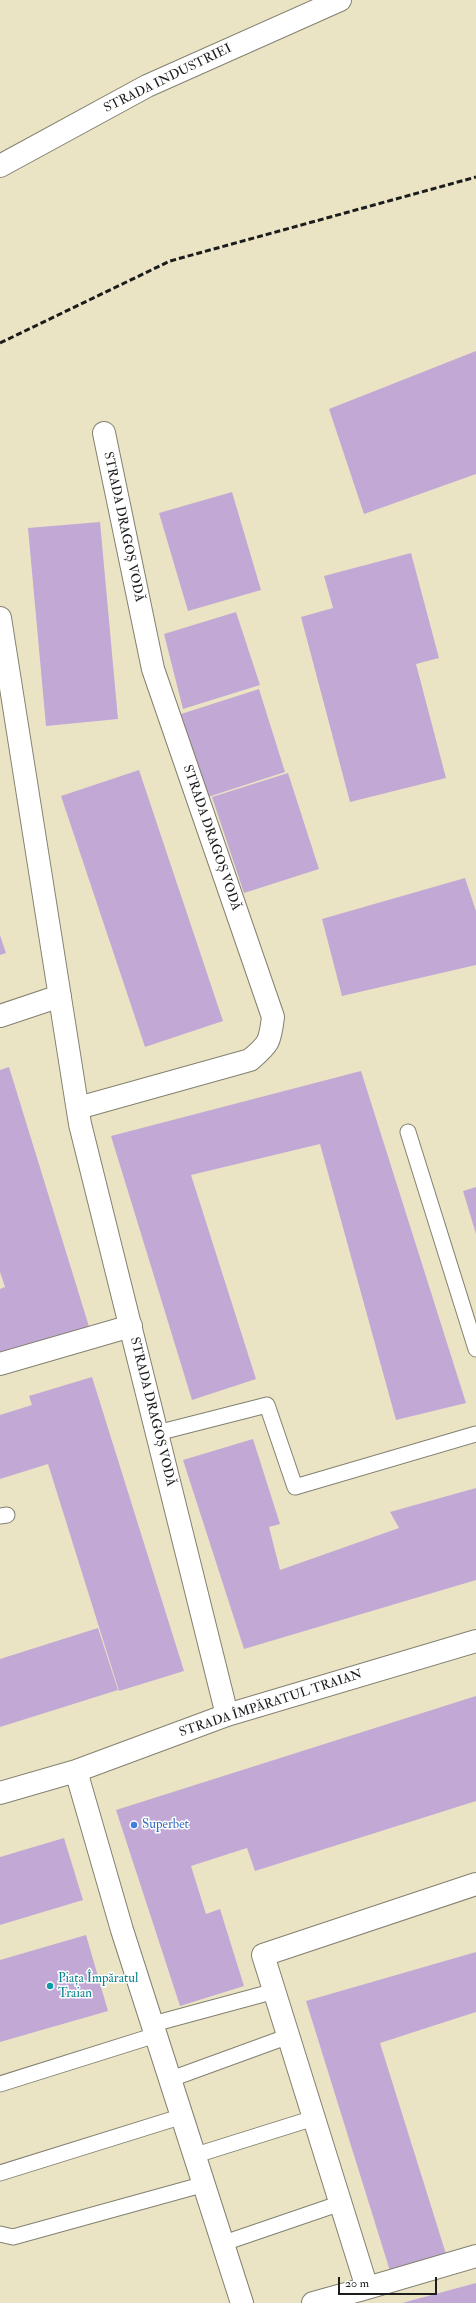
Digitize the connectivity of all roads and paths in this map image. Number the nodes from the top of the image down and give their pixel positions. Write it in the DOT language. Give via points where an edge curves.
graph roads {
  1 [pos="340,0"];
  2 [pos="0,166"];
  3 [pos="104,433"];
  4 [pos="0,618"];
  5 [pos="9,728"];
  6 [pos="60,996"];
  7 [pos="0,1016"];
  8 [pos="78,1108"];
  9 [pos="408,1132"];
  10 [pos="131,1326"];
  11 [pos="476,1349"];
  12 [pos="0,1364"];
  13 [pos="157,1433"];
  14 [pos="476,1434"];
  15 [pos="476,1641"];
  16 [pos="228,1715"];
  17 [pos="76,1771"];
  18 [pos="0,1793"];
  19 [pos="476,1884"];
  20 [pos="275,1991"];
  21 [pos="155,2029"];
  22 [pos="289,2036"];
  23 [pos="171,2079"];
  24 [pos="0,2084"];
  25 [pos="183,2116"];
  26 [pos="314,2118"];
  27 [pos="196,2155"];
  28 [pos="0,2172"];
  29 [pos="205,2184"];
  30 [pos="341,2203"];
  31 [pos="0,2234"];
  32 [pos="224,2243"];
  33 [pos="476,2256"];
  34 [pos="367,2288"];
  35 [pos="242,2303"];
  36 [pos="314,2303"];
  1 -- 2 [label="street, STRADA INDUSTRIEI" via="148,86"];
  3 -- 8 [label="street, STRADA DRAGOȘ VODĂ" via="152,669 273,1017 271,1039 250,1060"];
  4 -- 5 [label="street, STRADA DRAGOȘ VODĂ"];
  5 -- 6 [label="street, STRADA DRAGOȘ VODĂ"];
  6 -- 7 [label="street"];
  6 -- 8 [label="street, STRADA DRAGOȘ VODĂ"];
  8 -- 10 [label="street, STRADA DRAGOȘ VODĂ"];
  9 -- 11 [label="lane"];
  10 -- 12 [label="street"];
  10 -- 13 [label="street, STRADA DRAGOȘ VODĂ"];
  13 -- 14 [label="lane" via="267,1405 294,1487"];
  13 -- 16 [label="street, STRADA DRAGOȘ VODĂ"];
  15 -- 16 [label="street, STRADA ÎMPĂRATUL TRAIAN"];
  16 -- 17 [label="street, STRADA ÎMPĂRATUL TRAIAN"];
  17 -- 18 [label="street, STRADA ÎMPĂRATUL TRAIAN"];
  17 -- 21 [label="street" via="122,1930"];
  19 -- 20 [label="street" via="263,1955"];
  20 -- 21 [label="lane"];
  20 -- 22 [label="street"];
  21 -- 23 [label="street"];
  21 -- 24 [label="lane"];
  22 -- 23 [label="lane"];
  22 -- 26 [label="street"];
  23 -- 25 [label="street"];
  25 -- 27 [label="street"];
  25 -- 28 [label="lane"];
  26 -- 27 [label="lane"];
  26 -- 30 [label="street"];
  27 -- 29 [label="street"];
  29 -- 31 [label="lane" via="13,2237"];
  29 -- 32 [label="street"];
  30 -- 32 [label="lane"];
  30 -- 34 [label="street"];
  32 -- 35 [label="street"];
  33 -- 34 [label="street"];
  34 -- 36 [label="street"];
}
